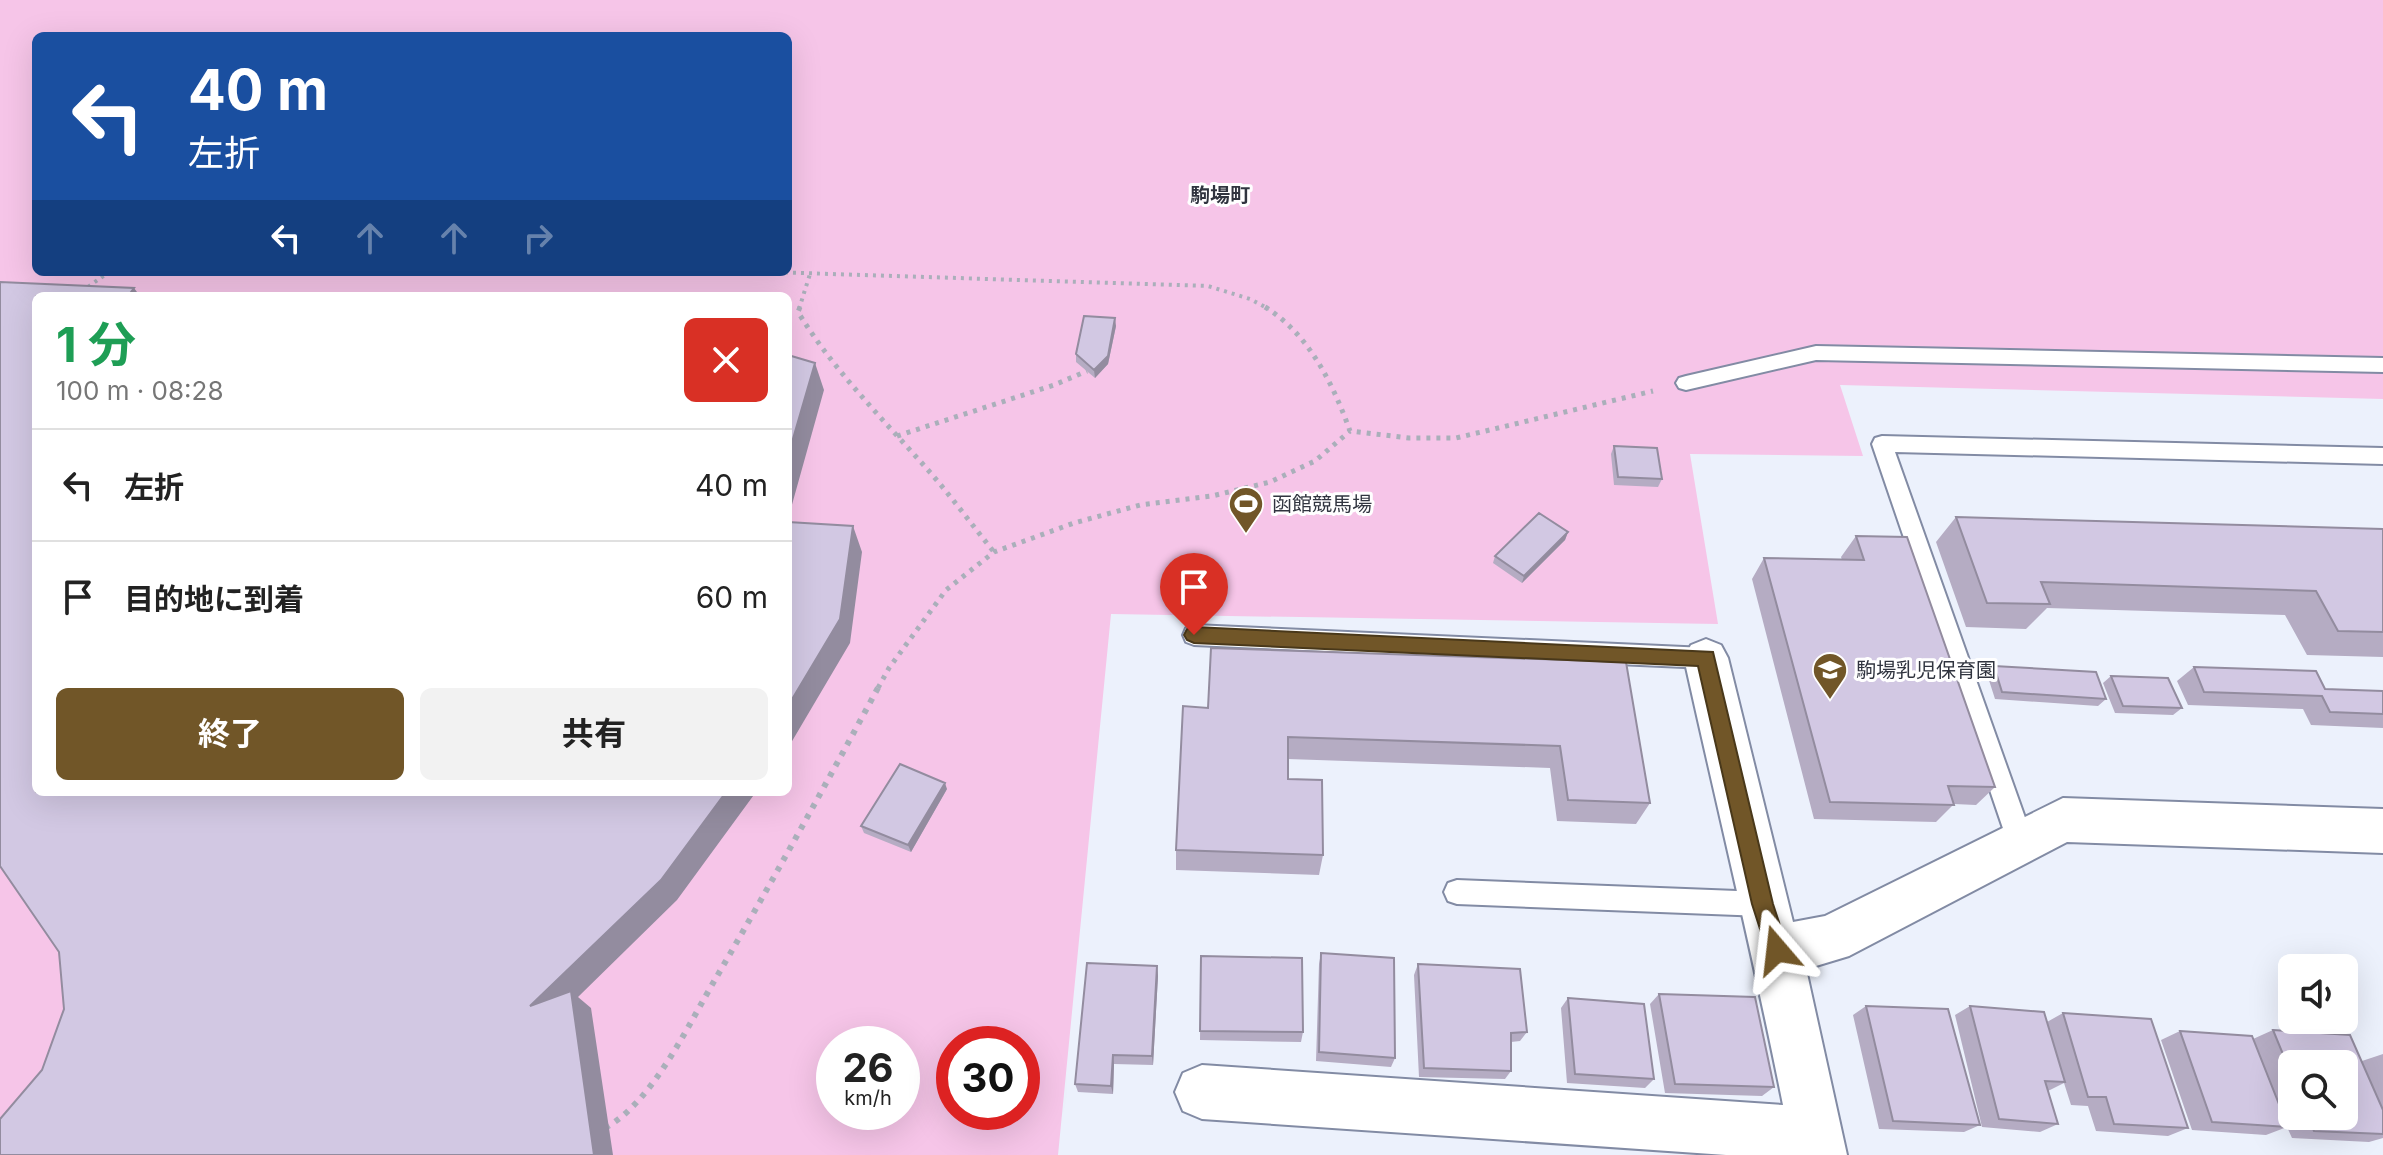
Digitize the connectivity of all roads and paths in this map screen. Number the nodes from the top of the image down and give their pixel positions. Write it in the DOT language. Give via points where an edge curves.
graph roads {
  1 [pos="792,273"];
  2 [pos="810,274"];
  3 [pos="103,276"];
  4 [pos="81,292"];
  5 [pos="2383,365"];
  6 [pos="1087,371"];
  7 [pos="1686,383"];
  8 [pos="1350,431"];
  9 [pos="897,436"];
  10 [pos="2383,456"];
  11 [pos="994,552"];
  12 [pos="1194,635"];
  13 [pos="1706,658"];
  14 [pos="2383,831"];
  15 [pos="2021,843"];
  16 [pos="1457,892"];
  17 [pos="1763,904"];
  18 [pos="1777,950"];
  19 [pos="1202,1092"];
  20 [pos="595,1133"];
  21 [pos="1818,1145"];
  1 -- 2 [label="path"];
  2 -- 8 [label="path" via="1223,291 1253,300 1294,330 1338,394"];
  2 -- 9 [label="path" via="798,312 856,395"];
  3 -- 4 [label="path"];
  5 -- 7 [label="lane" via="1816,353"];
  6 -- 9 [label="path"];
  7 -- 8 [label="path" via="1456,438"];
  8 -- 11 [label="path" via="1315,461 1270,482 1140,505"];
  9 -- 11 [label="path"];
  10 -- 15 [label="lane" via="1882,444"];
  11 -- 20 [label="path" via="946,590 889,668 780,869 664,1066 622,1119"];
  12 -- 13 [label="lane"];
  13 -- 17 [label="street"];
  14 -- 15 [label="street" via="2063,820"];
  15 -- 18 [label="street" via="1831,939"];
  16 -- 17 [label="lane"];
  17 -- 18 [label="street"];
  18 -- 21 [label="street"];
  19 -- 21 [label="street"];
}
